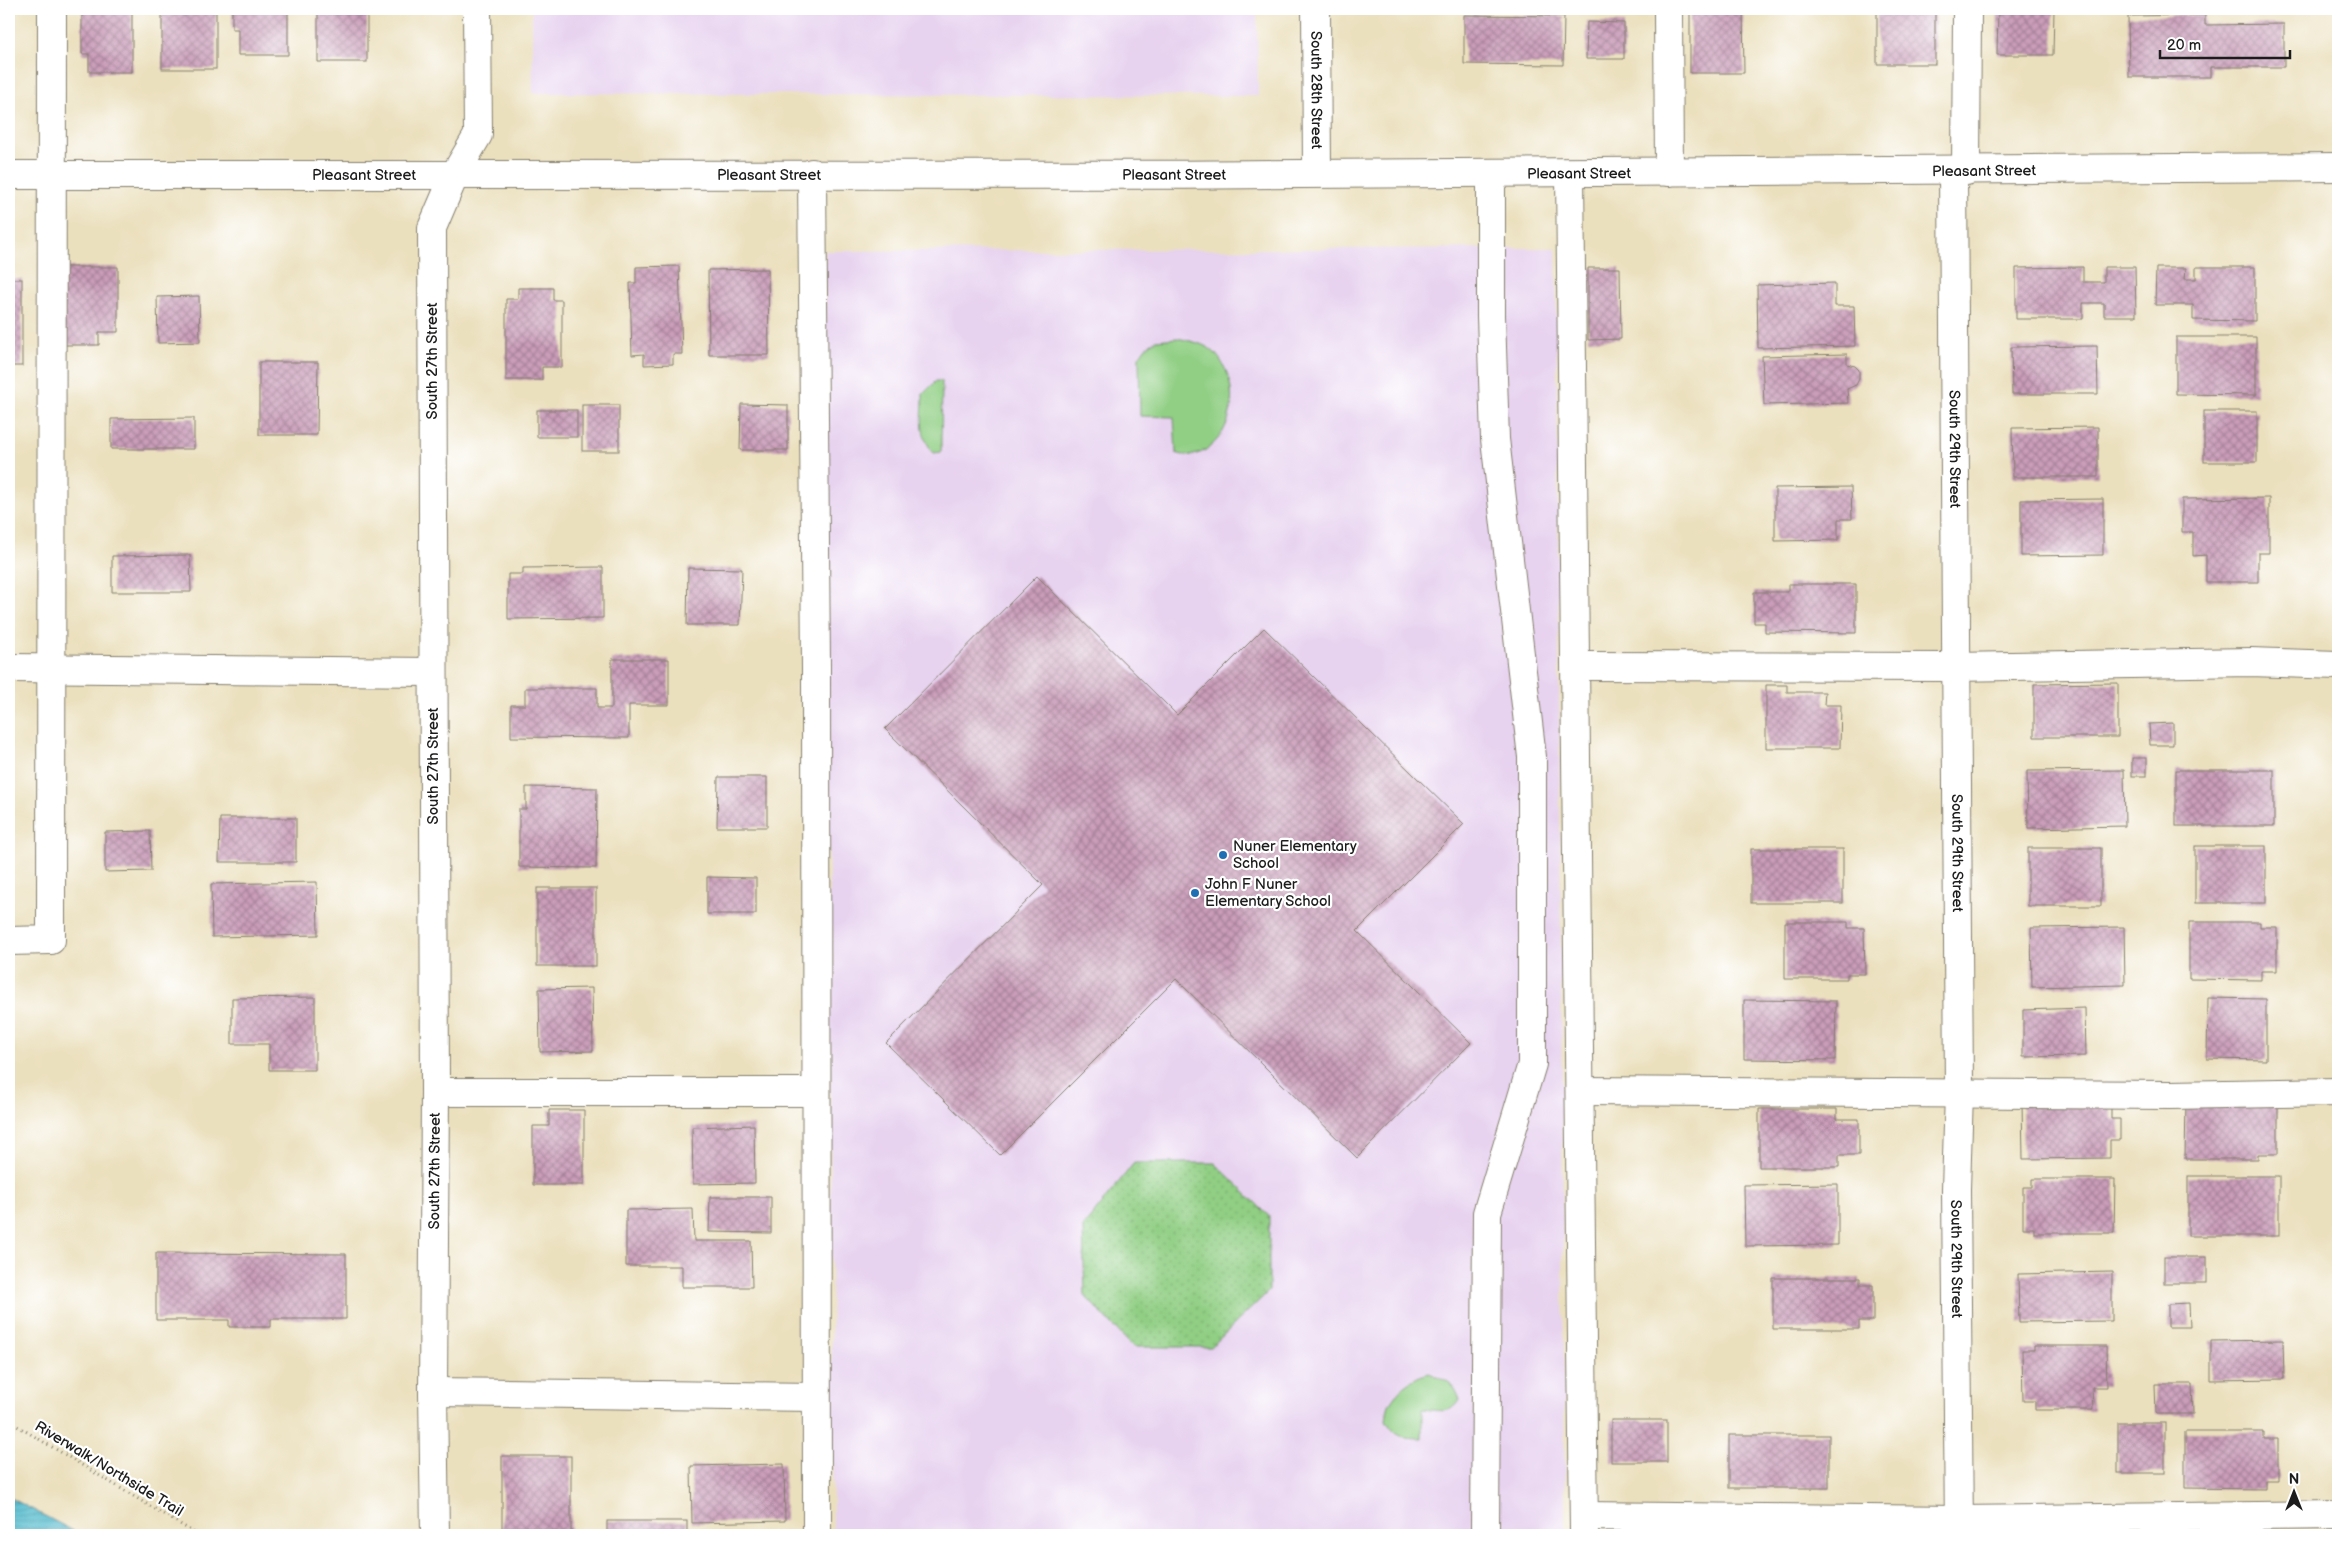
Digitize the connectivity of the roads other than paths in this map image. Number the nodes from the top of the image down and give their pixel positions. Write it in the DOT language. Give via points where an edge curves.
graph roads {
  1 [pos="52,9"];
  2 [pos="477,9"];
  3 [pos="1316,9"];
  4 [pos="1668,9"];
  5 [pos="1967,9"];
  6 [pos="2338,167"];
  7 [pos="1959,171"];
  8 [pos="1669,172"];
  9 [pos="1317,173"];
  10 [pos="1491,173"];
  11 [pos="1570,173"];
  12 [pos="455,174"];
  13 [pos="812,174"];
  14 [pos="9,175"];
  15 [pos="52,175"];
  16 [pos="2338,665"];
  17 [pos="1577,666"];
  18 [pos="51,667"];
  19 [pos="1954,667"];
  20 [pos="9,668"];
  21 [pos="433,672"];
  22 [pos="9,941"];
  23 [pos="1581,1091"];
  24 [pos="435,1092"];
  25 [pos="816,1092"];
  26 [pos="2338,1092"];
  27 [pos="1958,1093"];
  28 [pos="433,1392"];
  29 [pos="816,1397"];
  30 [pos="2338,1515"];
  31 [pos="1584,1526"];
  32 [pos="1958,1528"];
  33 [pos="435,1535"];
  34 [pos="817,1535"];
  35 [pos="1485,1535"];
  1 -- 15 [label="street"];
  2 -- 12 [label="street, South 27th Street" via="478,135"];
  3 -- 9 [label="street, South 28th Street"];
  4 -- 8 [label="street"];
  5 -- 7 [label="street, South 29th Street"];
  6 -- 7 [label="street, Pleasant Street"];
  7 -- 8 [label="street, Pleasant Street"];
  7 -- 19 [label="street, South 29th Street"];
  8 -- 11 [label="street, Pleasant Street"];
  9 -- 10 [label="street, Pleasant Street"];
  9 -- 13 [label="street, Pleasant Street"];
  10 -- 11 [label="street, Pleasant Street"];
  10 -- 35 [label="street" via="1495,439 1532,757 1532,1064 1487,1213"];
  11 -- 17 [label="street"];
  12 -- 13 [label="street, Pleasant Street"];
  12 -- 15 [label="street, Pleasant Street"];
  12 -- 21 [label="street, South 27th Street" via="432,228"];
  13 -- 25 [label="street"];
  14 -- 15 [label="street, Pleasant Street"];
  15 -- 18 [label="street"];
  16 -- 19 [label="street" via="2251,662"];
  17 -- 19 [label="street"];
  17 -- 23 [label="street"];
  18 -- 20 [label="street"];
  18 -- 21 [label="street"];
  18 -- 22 [label="street" via="51,940"];
  19 -- 27 [label="street, South 29th Street"];
  21 -- 24 [label="street, South 27th Street"];
  23 -- 27 [label="street"];
  23 -- 31 [label="street"];
  24 -- 25 [label="street"];
  24 -- 28 [label="street, South 27th Street"];
  25 -- 29 [label="street"];
  26 -- 27 [label="street" via="2170,1095"];
  27 -- 32 [label="street, South 29th Street"];
  28 -- 29 [label="street"];
  28 -- 33 [label="street, South 27th Street"];
  29 -- 34 [label="street"];
  30 -- 32 [label="street" via="2162,1516"];
  31 -- 32 [label="street"];
}
